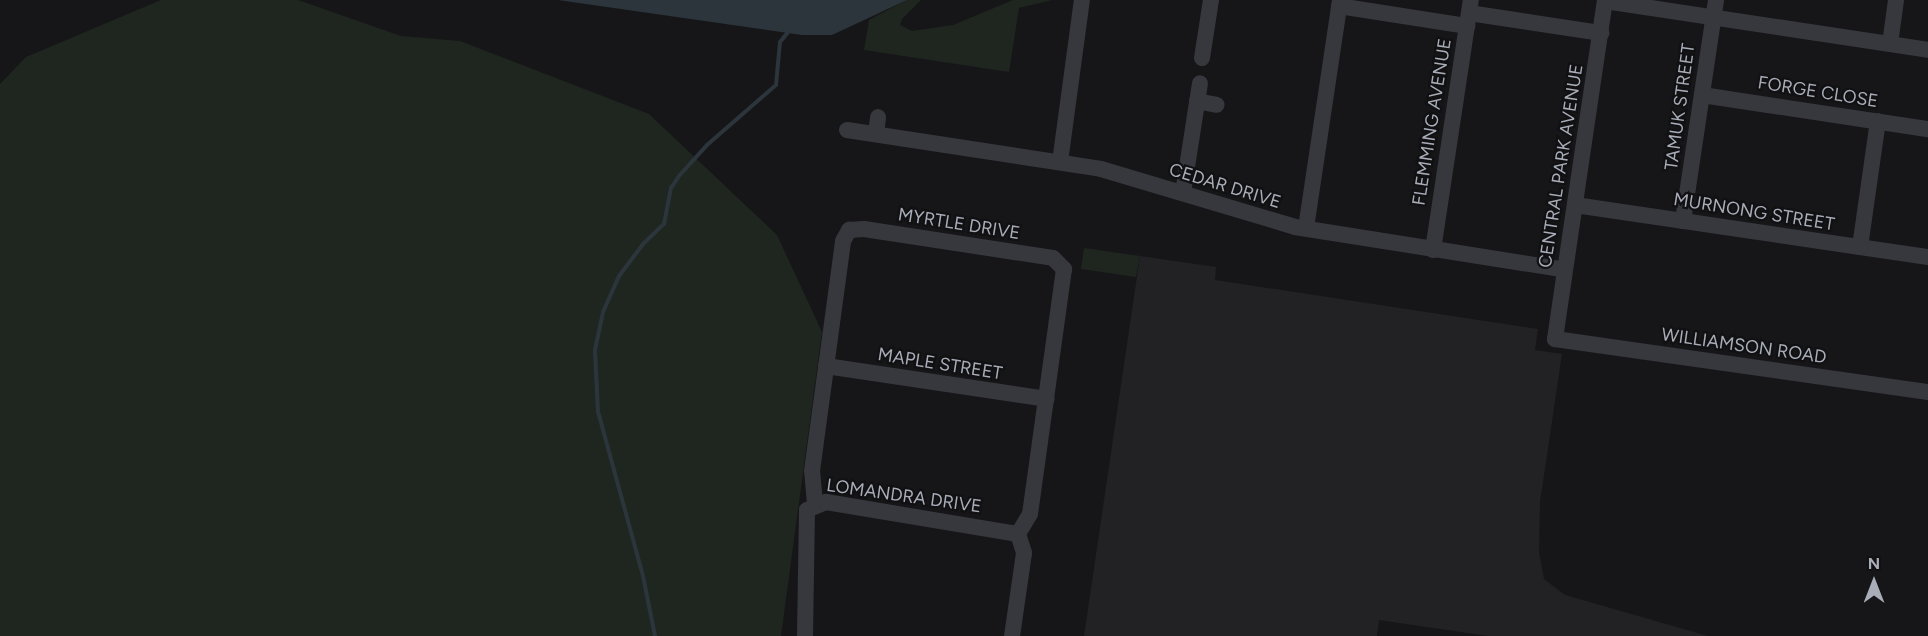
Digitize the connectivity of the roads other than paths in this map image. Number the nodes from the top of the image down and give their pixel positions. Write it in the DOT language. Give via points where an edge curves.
graph roads {
  1 [pos="1082,0"];
  2 [pos="1210,0"];
  3 [pos="1605,0"];
  4 [pos="1716,0"];
  5 [pos="1896,0"];
  6 [pos="1340,3"];
  7 [pos="1469,13"];
  8 [pos="1713,17"];
  9 [pos="1601,33"];
  10 [pos="1890,45"];
  11 [pos="1928,50"];
  12 [pos="1202,58"];
  13 [pos="1200,83"];
  14 [pos="1702,95"];
  15 [pos="1197,101"];
  16 [pos="1217,105"];
  17 [pos="878,117"];
  18 [pos="1878,121"];
  19 [pos="1928,129"];
  20 [pos="847,130"];
  21 [pos="876,134"];
  22 [pos="1060,162"];
  23 [pos="1183,193"];
  24 [pos="1575,205"];
  25 [pos="1683,221"];
  26 [pos="1306,228"];
  27 [pos="1860,247"];
  28 [pos="1432,250"];
  29 [pos="1928,257"];
  30 [pos="1565,270"];
  31 [pos="1555,339"];
  32 [pos="826,366"];
  33 [pos="1928,392"];
  34 [pos="1047,399"];
  35 [pos="815,504"];
  36 [pos="1018,534"];
  37 [pos="805,636"];
  38 [pos="1012,636"];
  1 -- 22 [label="street"];
  2 -- 12 [label="street"];
  3 -- 8 [label="street"];
  3 -- 9 [label="street, CENTRAL PARK AVENUE"];
  4 -- 8 [label="street, TAMUK STREET"];
  5 -- 10 [label="street"];
  6 -- 7 [label="street"];
  6 -- 26 [label="street"];
  7 -- 9 [label="street"];
  7 -- 28 [label="street, FLEMMING AVENUE"];
  8 -- 10 [label="street"];
  8 -- 14 [label="street, TAMUK STREET"];
  9 -- 24 [label="street, CENTRAL PARK AVENUE"];
  10 -- 11 [label="street"];
  13 -- 15 [label="street"];
  14 -- 18 [label="street, FORGE CLOSE"];
  14 -- 25 [label="street, TAMUK STREET"];
  15 -- 16 [label="street"];
  15 -- 23 [label="street"];
  17 -- 21 [label="street"];
  18 -- 19 [label="street, FORGE CLOSE"];
  18 -- 27 [label="street"];
  20 -- 21 [label="street, CEDAR DRIVE"];
  21 -- 22 [label="street, CEDAR DRIVE"];
  22 -- 23 [label="street, CEDAR DRIVE"];
  23 -- 26 [label="street, CEDAR DRIVE"];
  24 -- 25 [label="street, MURNONG STREET"];
  24 -- 30 [label="street, CENTRAL PARK AVENUE"];
  25 -- 27 [label="street, MURNONG STREET"];
  26 -- 28 [label="street, CEDAR DRIVE"];
  27 -- 29 [label="street, MURNONG STREET"];
  28 -- 30 [label="street, CEDAR DRIVE"];
  30 -- 31 [label="street, CENTRAL PARK AVENUE"];
  31 -- 33 [label="street, WILLIAMSON ROAD"];
  32 -- 34 [label="street, MAPLE STREET"];
  32 -- 34 [label="street, MYRTLE DRIVE" via="843,241 849,230 864,229 1061,262 1065,278"];
  32 -- 35 [label="street, MYRTLE DRIVE" via="812,471"];
  34 -- 36 [label="street, MYRTLE DRIVE" via="1030,514"];
  35 -- 36 [label="street, LOMANDRA DRIVE" via="826,501"];
  35 -- 37 [label="street, LOMANDRA DRIVE" via="807,510 806,521"];
  36 -- 38 [label="street" via="1024,553"];
}
